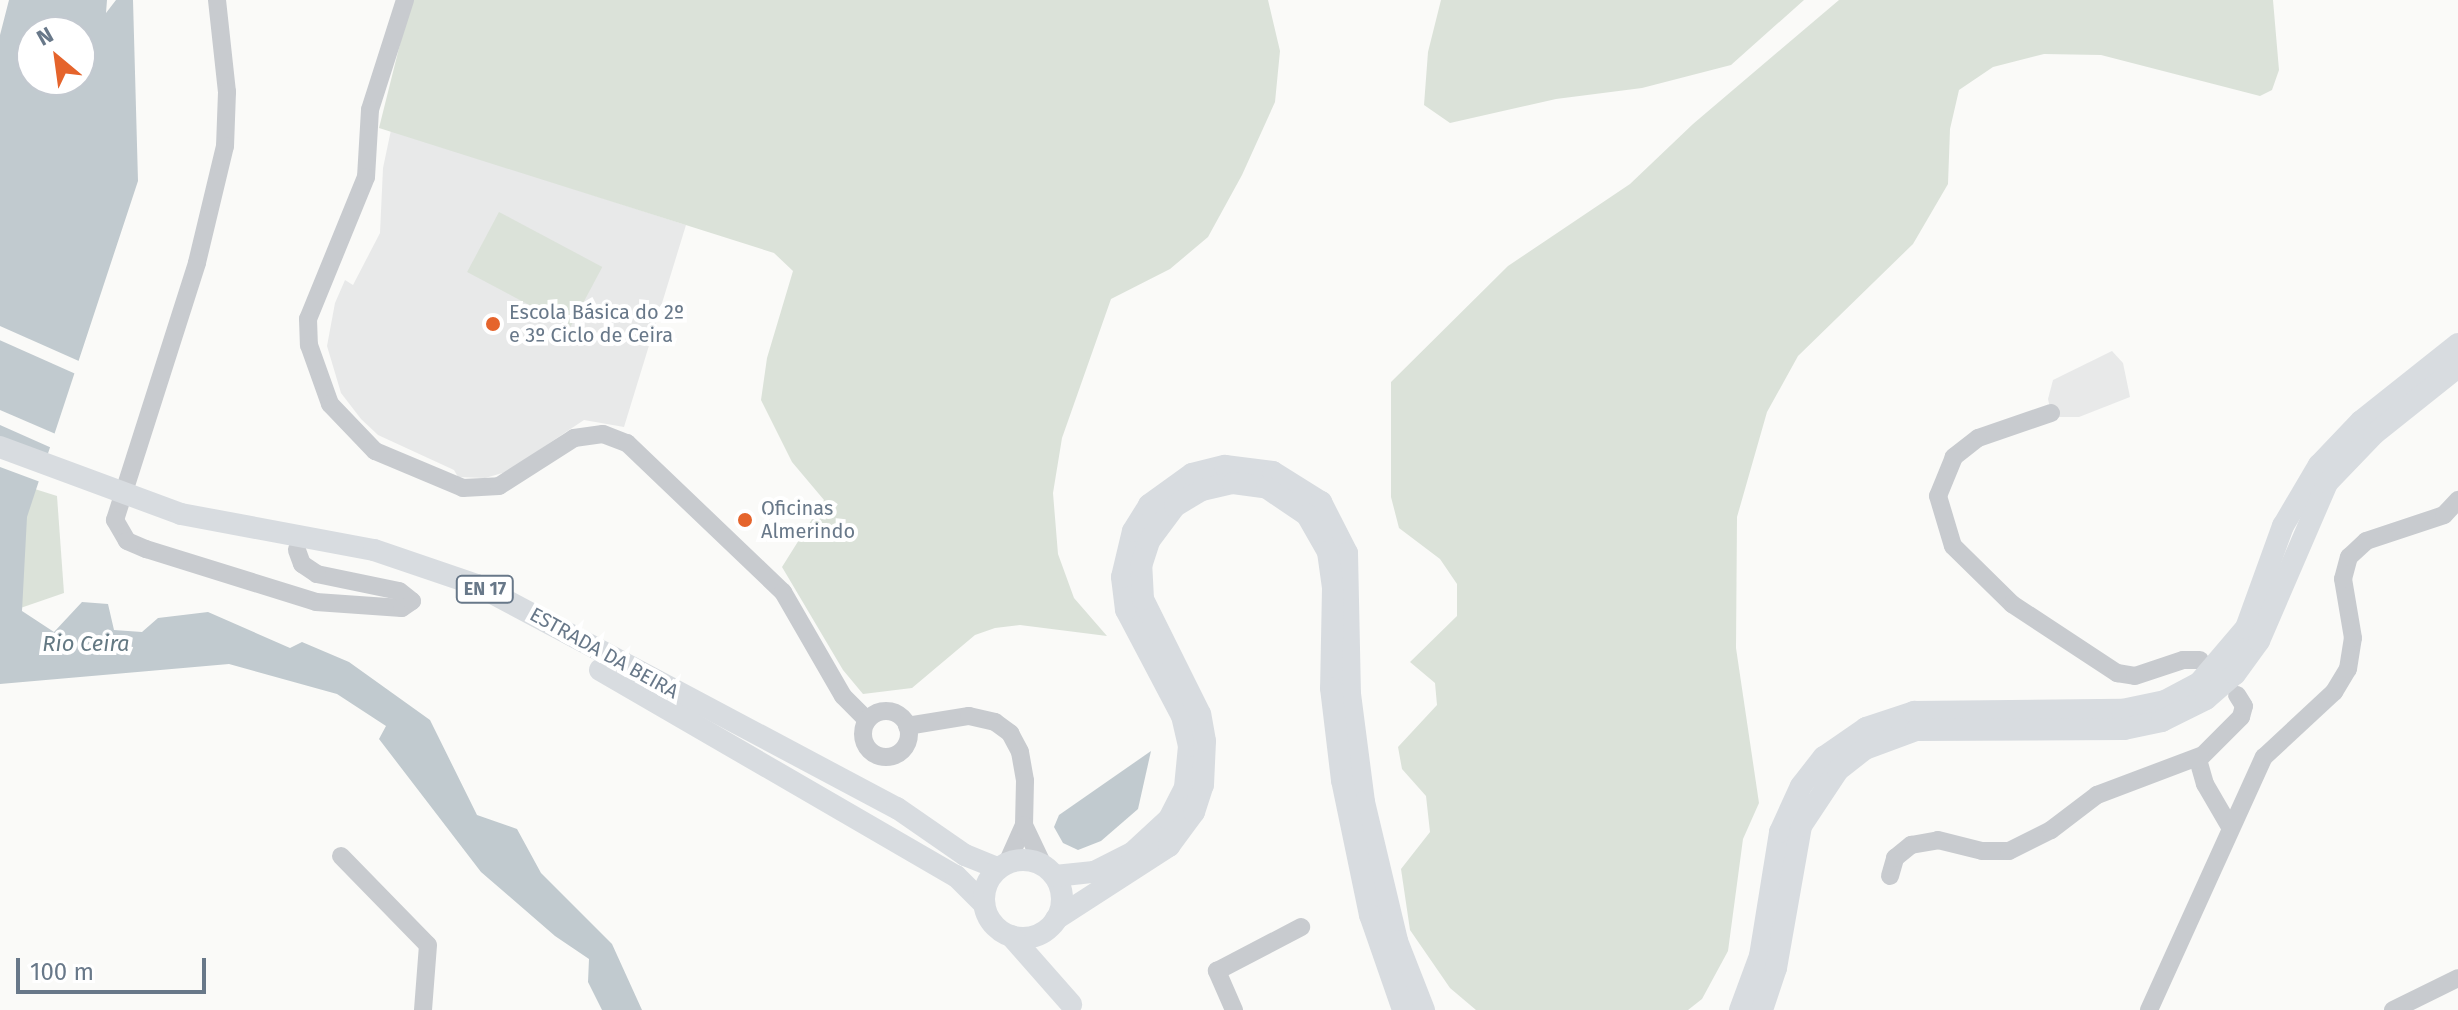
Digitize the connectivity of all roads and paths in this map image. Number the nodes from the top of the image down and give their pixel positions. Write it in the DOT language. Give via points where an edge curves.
graph roads {
  1 [pos="217,0"];
  2 [pos="405,0"];
  3 [pos="2458,344"];
  4 [pos="2458,367"];
  5 [pos="2051,413"];
  6 [pos="0,447"];
  7 [pos="0,459"];
  8 [pos="124,494"];
  9 [pos="2458,500"];
  10 [pos="148,510"];
  11 [pos="297,550"];
  12 [pos="2200,660"];
  13 [pos="2237,695"];
  14 [pos="867,720"];
  15 [pos="907,726"];
  16 [pos="2200,756"];
  17 [pos="1024,825"];
  18 [pos="2230,827"];
  19 [pos="341,856"];
  20 [pos="1003,866"];
  21 [pos="1049,870"];
  22 [pos="1890,876"];
  23 [pos="984,904"];
  24 [pos="1050,925"];
  25 [pos="1301,927"];
  26 [pos="1011,936"];
  27 [pos="2458,978"];
  28 [pos="1073,1007"];
  29 [pos="423,1010"];
  30 [pos="1234,1010"];
  31 [pos="1403,1010"];
  32 [pos="1424,1010"];
  33 [pos="1740,1010"];
  34 [pos="1762,1010"];
  35 [pos="2149,1010"];
  36 [pos="2393,1010"];
  1 -- 8 [label="street" via="227,92 225,146 193,276"];
  2 -- 14 [label="street" via="370,110 366,177 308,319 309,345 330,404 375,451 463,488 499,486 574,438 603,434 627,443 783,592 843,696"];
  3 -- 33 [label="main road" via="2361,421 2319,465 2287,517 2246,628 2200,682 2165,701 2122,710 1914,712 1866,728 1824,757 1793,800 1780,832 1760,956"];
  4 -- 34 [label="main road" via="2374,434 2327,483 2259,641 2235,674 2206,699 2162,721 2124,729 1916,730 1865,749 1838,770 1801,826 1776,968"];
  5 -- 12 [label="street" via="1978,438 1954,457 1938,496 1953,546 2012,604 2117,673 2135,676 2183,660"];
  6 -- 8 [label="main road, ESTRADA DA BEIRA / EN 17"];
  7 -- 10 [label="main road, ESTRADA DA BEIRA / EN 17"];
  8 -- 10 [label="main road, ESTRADA DA BEIRA / EN 17"];
  8 -- 11 [label="street" via="115,520 118,530 127,541 146,549 316,602 402,608 412,601 399,591 317,574 302,564"];
  9 -- 18 [label="street" via="2444,515 2415,529 2366,541 2349,557 2343,579 2353,638 2348,669 2323,704 2264,757"];
  10 -- 11 [label="main road, ESTRADA DA BEIRA / EN 17"];
  10 -- 20 [label="main road, ESTRADA DA BEIRA / EN 17" via="374,550 456,577 897,808 954,847"];
  11 -- 23 [label="main road, ESTRADA DA BEIRA / EN 17" via="368,562 470,597 943,869"];
  13 -- 16 [label="street" via="2244,706 2241,717"];
  14 -- 15 [label="street" via="888,711"];
  14 -- 15 [label="street" via="864,741 884,756 902,749"];
  15 -- 17 [label="street" via="969,716 1003,727 1023,763"];
  16 -- 18 [label="street" via="2203,779"];
  16 -- 22 [label="street" via="2097,795 2051,830 2009,851 1982,851 1938,840 1911,845 1895,858"];
  17 -- 20 [label="street"];
  17 -- 21 [label="street"];
  18 -- 35 [label="street"];
  19 -- 29 [label="street" via="428,945"];
  20 -- 21 [label="main road"];
  20 -- 23 [label="main road" via="989,878"];
  21 -- 24 [label="main road" via="1062,897"];
  21 -- 32 [label="main road" via="1094,872 1132,853 1169,819 1185,787 1189,746 1182,716 1126,610 1122,577 1133,531 1156,499 1192,474 1225,466 1273,472 1321,502 1347,553 1350,694 1364,802 1397,941"];
  23 -- 26 [label="main road" via="993,924"];
  24 -- 26 [label="main road"];
  24 -- 28 [label="main road"];
  24 -- 31 [label="main road" via="1169,846 1194,812 1203,785 1200,714 1143,599 1141,566 1149,541 1175,506 1202,490 1233,483 1267,488 1307,515 1328,552 1333,588 1331,688 1342,780 1370,915"];
  25 -- 30 [label="street" via="1217,971"];
  26 -- 28 [label="main road"];
  27 -- 36 [label="street"];
}
